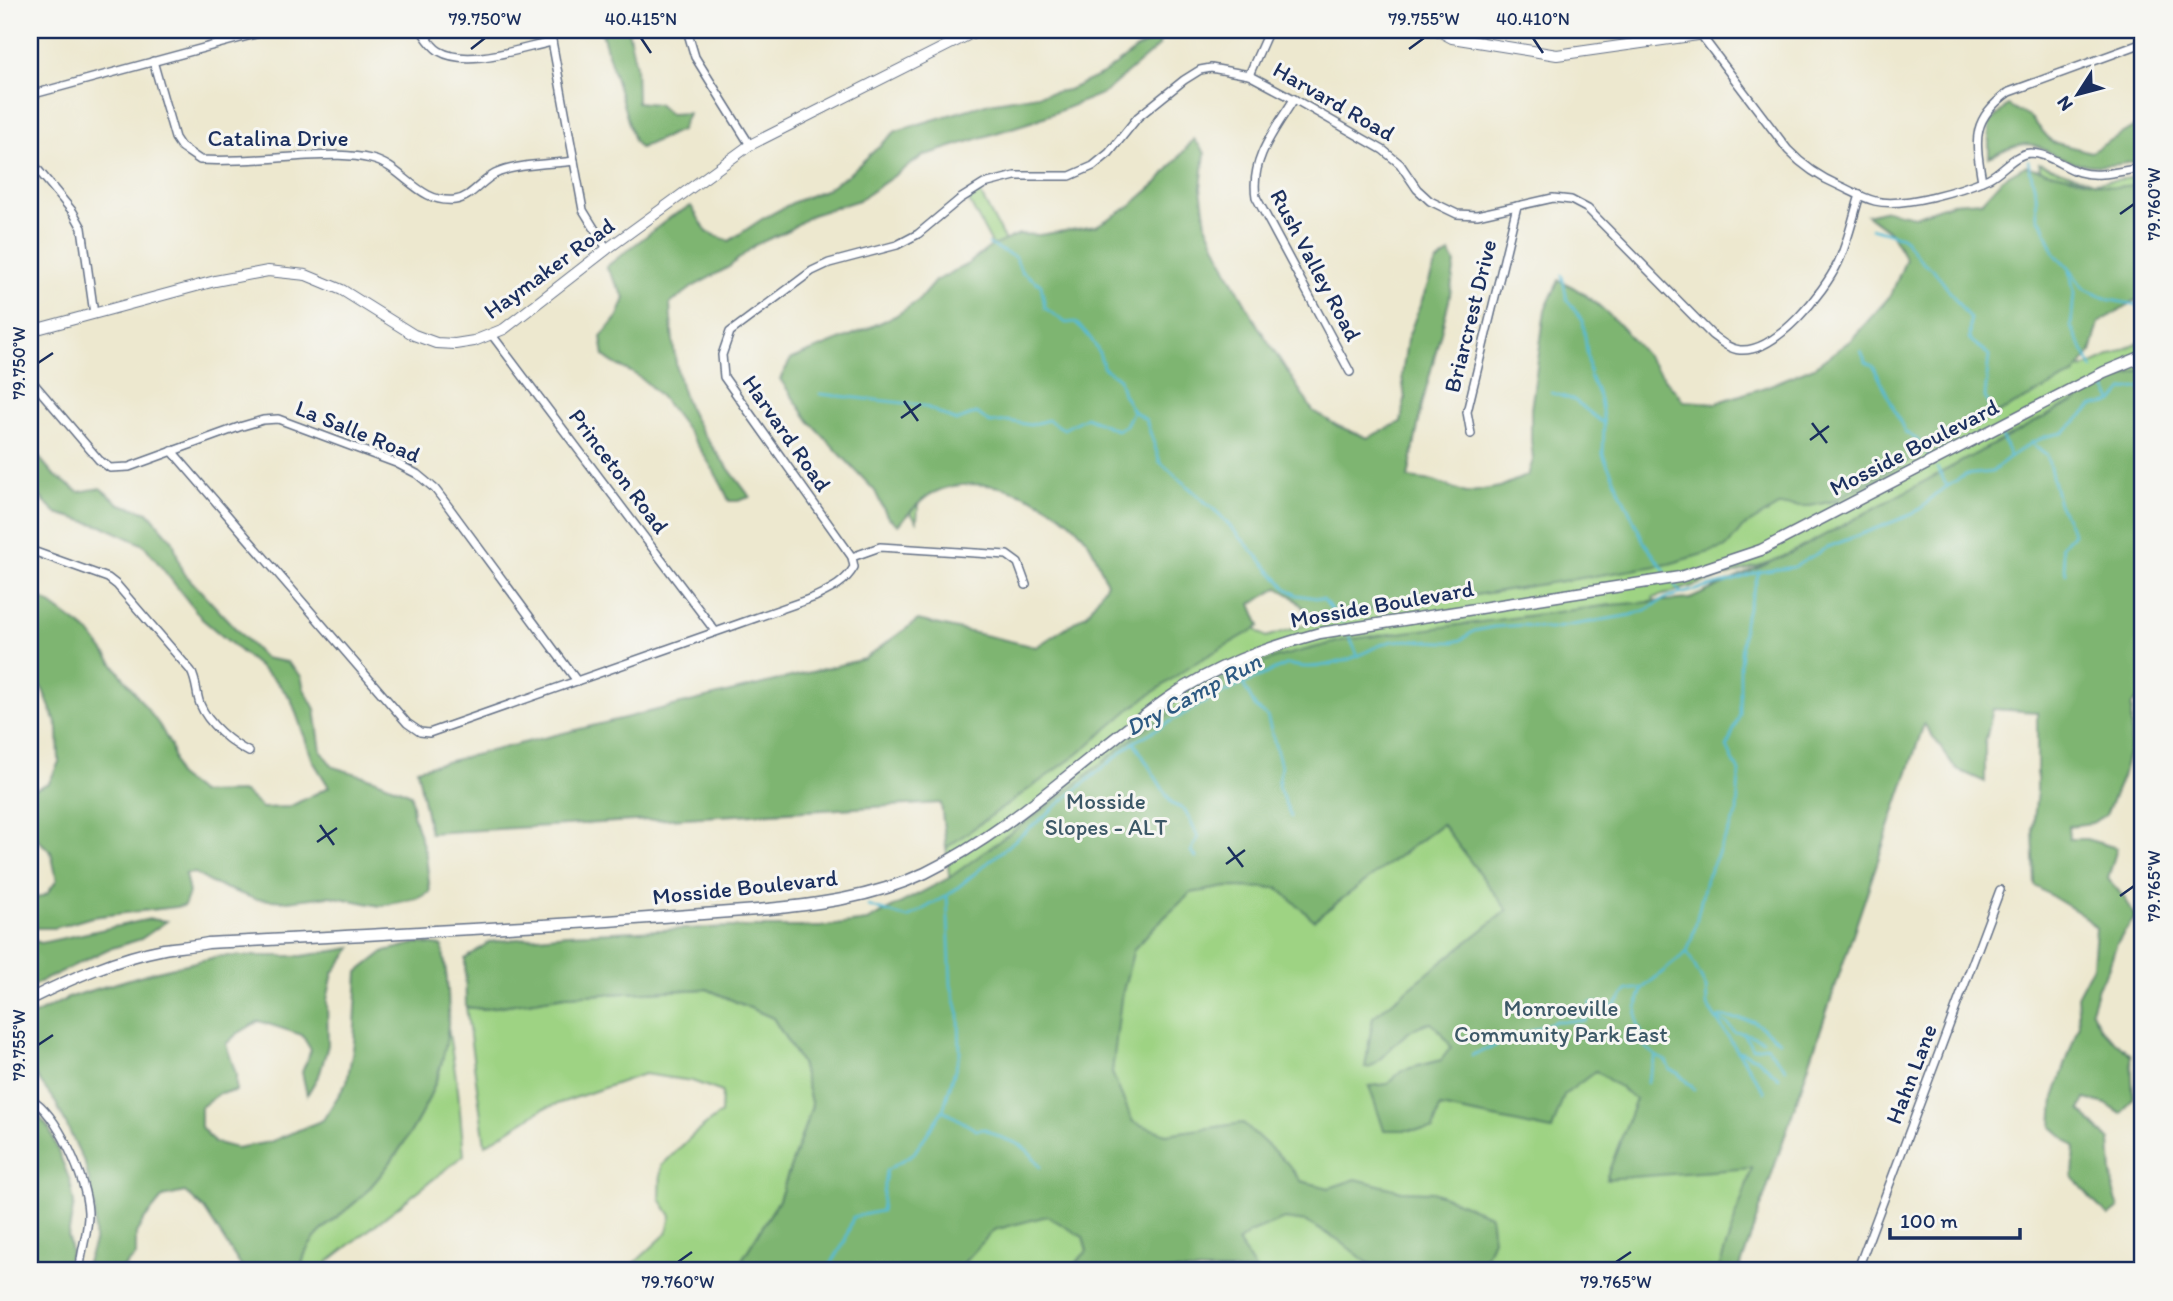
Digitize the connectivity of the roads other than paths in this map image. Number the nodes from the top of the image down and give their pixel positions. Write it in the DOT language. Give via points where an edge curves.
graph roads {
  1 [pos="270,30"];
  2 [pos="421,30"];
  3 [pos="550,30"];
  4 [pos="687,30"];
  5 [pos="978,30"];
  6 [pos="1269,30"];
  7 [pos="1437,30"];
  8 [pos="1733,30"];
  9 [pos="1700,35"];
  10 [pos="552,42"];
  11 [pos="2143,43"];
  12 [pos="153,61"];
  13 [pos="1249,75"];
  14 [pos="30,95"];
  15 [pos="1294,99"];
  16 [pos="750,145"];
  17 [pos="30,160"];
  18 [pos="574,161"];
  19 [pos="2143,168"];
  20 [pos="1982,181"];
  21 [pos="1860,195"];
  22 [pos="1517,206"];
  23 [pos="607,249"];
  24 [pos="94,314"];
  25 [pos="30,331"];
  26 [pos="492,335"];
  27 [pos="2143,356"];
  28 [pos="1350,373"];
  29 [pos="30,379"];
  30 [pos="1471,435"];
  31 [pos="172,451"];
  32 [pos="30,550"];
  33 [pos="852,557"];
  34 [pos="1026,585"];
  35 [pos="715,631"];
  36 [pos="577,681"];
  37 [pos="249,752"];
  38 [pos="2000,890"];
  39 [pos="30,999"];
  40 [pos="30,1098"];
  41 [pos="80,1271"];
  42 [pos="1857,1271"];
  1 -- 12 [label="street"];
  2 -- 10 [label="street" via="438,50 470,59"];
  3 -- 10 [label="street"];
  4 -- 16 [label="street" via="695,57"];
  5 -- 16 [label="main road, Haymaker Road"];
  6 -- 13 [label="street"];
  7 -- 9 [label="main road" via="1452,38 1557,55"];
  8 -- 9 [label="main road"];
  9 -- 21 [label="street" via="1788,150 1818,176"];
  10 -- 18 [label="street"];
  11 -- 20 [label="street" via="2009,92 1997,101 1977,131"];
  12 -- 14 [label="street"];
  12 -- 18 [label="street, Catalina Drive" via="175,138 200,160 371,158 385,163 420,192 445,200 466,196 507,170"];
  13 -- 15 [label="street, Harvard Road"];
  13 -- 33 [label="street, Harvard Road" via="1200,70 1138,117 1110,153 1093,166 1070,176 1015,176 984,184 897,245 812,271 730,332 722,355 724,377"];
  15 -- 22 [label="street, Harvard Road" via="1392,156 1430,201 1442,208 1477,215"];
  15 -- 28 [label="street, Rush Valley Road" via="1259,157 1256,197"];
  16 -- 23 [label="main road, Haymaker Road"];
  17 -- 24 [label="street" via="82,228"];
  18 -- 23 [label="street" via="583,210"];
  19 -- 20 [label="street" via="2092,174 2029,153"];
  20 -- 21 [label="street" via="1911,202 1875,201"];
  21 -- 22 [label="street, Harvard Road" via="1825,287 1769,342 1742,351 1712,335 1588,209 1553,198"];
  22 -- 30 [label="street, Briarcrest Drive" via="1467,412"];
  23 -- 26 [label="main road, Haymaker Road"];
  24 -- 25 [label="main road, Haymaker Road"];
  24 -- 26 [label="main road, Haymaker Road" via="268,271 306,275 341,290 390,323 436,343 455,344"];
  26 -- 35 [label="street, Princeton Road"];
  27 -- 39 [label="main road, Mosside Boulevard" via="1749,554 1679,577 1320,633 1223,666 1167,698 1003,827 922,874 869,893 818,904 707,915 208,943 164,949 100,968"];
  29 -- 31 [label="street, La Salle Road" via="110,468 129,467"];
  31 -- 36 [label="street, La Salle Road" via="278,419 417,474 435,489"];
  31 -- 36 [label="street" via="414,729 438,731"];
  32 -- 37 [label="street" via="117,585 191,671 205,713 234,745"];
  33 -- 34 [label="street" via="880,547 1007,555 1018,563"];
  33 -- 35 [label="street" via="854,567 838,586"];
  35 -- 36 [label="street"];
  38 -- 42 [label="street, Hahn Lane"];
  40 -- 41 [label="street" via="53,1120 83,1189 88,1211"];
}
